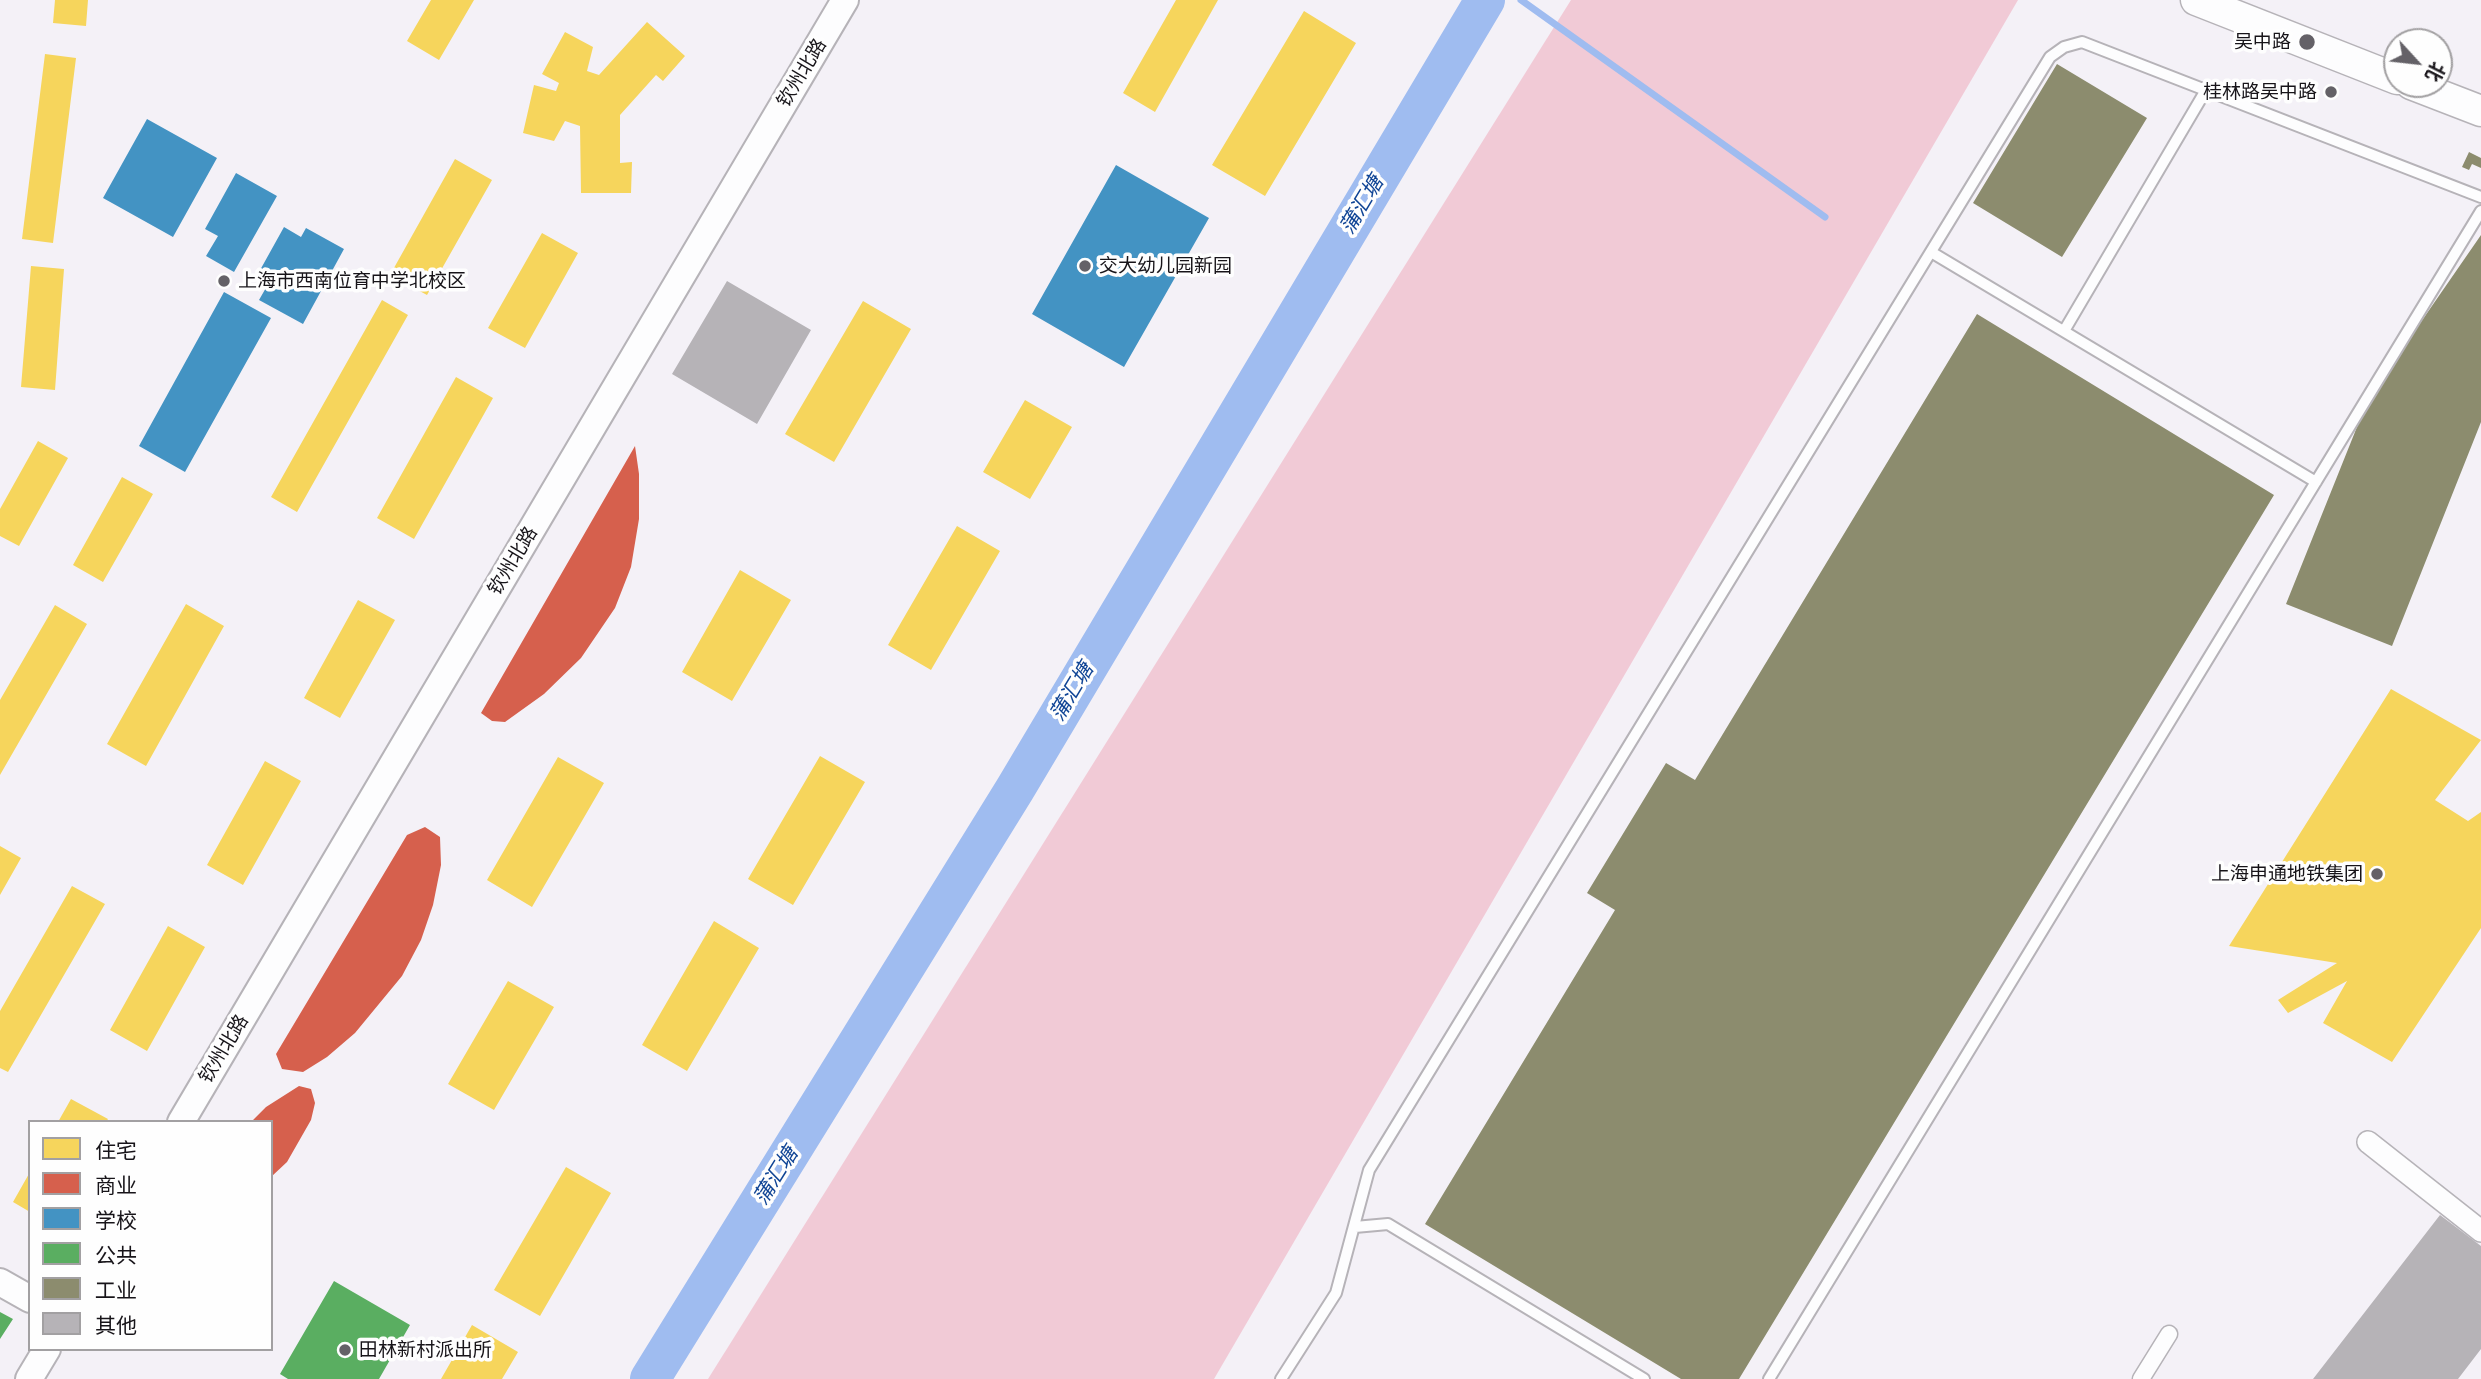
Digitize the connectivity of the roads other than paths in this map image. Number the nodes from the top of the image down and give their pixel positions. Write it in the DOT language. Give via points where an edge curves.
graph roads {
  1 [pos="845,0"];
  2 [pos="2196,0"];
  3 [pos="2383,73"];
  4 [pos="2206,90"];
  5 [pos="2447,98"];
  6 [pos="2481,111"];
  7 [pos="2481,197"];
  8 [pos="2481,211"];
  9 [pos="1931,251"];
  10 [pos="2063,331"];
  11 [pos="2316,482"];
  12 [pos="182,1120"];
  13 [pos="2368,1142"];
  14 [pos="1355,1227"];
  15 [pos="2481,1231"];
  16 [pos="0,1282"];
  17 [pos="28,1298"];
  18 [pos="2169,1334"];
  19 [pos="46,1351"];
  20 [pos="29,1379"];
  21 [pos="1281,1379"];
  22 [pos="1644,1379"];
  23 [pos="1769,1379"];
  24 [pos="2141,1379"];
  1 -- 12 [label="street, 钦州北路"];
  2 -- 3 [label="main road"];
  4 -- 7 [label="lane"];
  4 -- 9 [label="lane" via="2082,42 2064,47 2050,57"];
  4 -- 10 [label="lane"];
  5 -- 6 [label="main road"];
  8 -- 11 [label="lane"];
  9 -- 10 [label="lane"];
  9 -- 14 [label="lane" via="1368,1170"];
  10 -- 11 [label="lane"];
  11 -- 23 [label="lane"];
  13 -- 15 [label="street"];
  14 -- 21 [label="lane" via="1336,1293"];
  14 -- 22 [label="lane" via="1388,1224"];
  16 -- 17 [label="street"];
  18 -- 24 [label="street"];
  19 -- 20 [label="street"];
}
